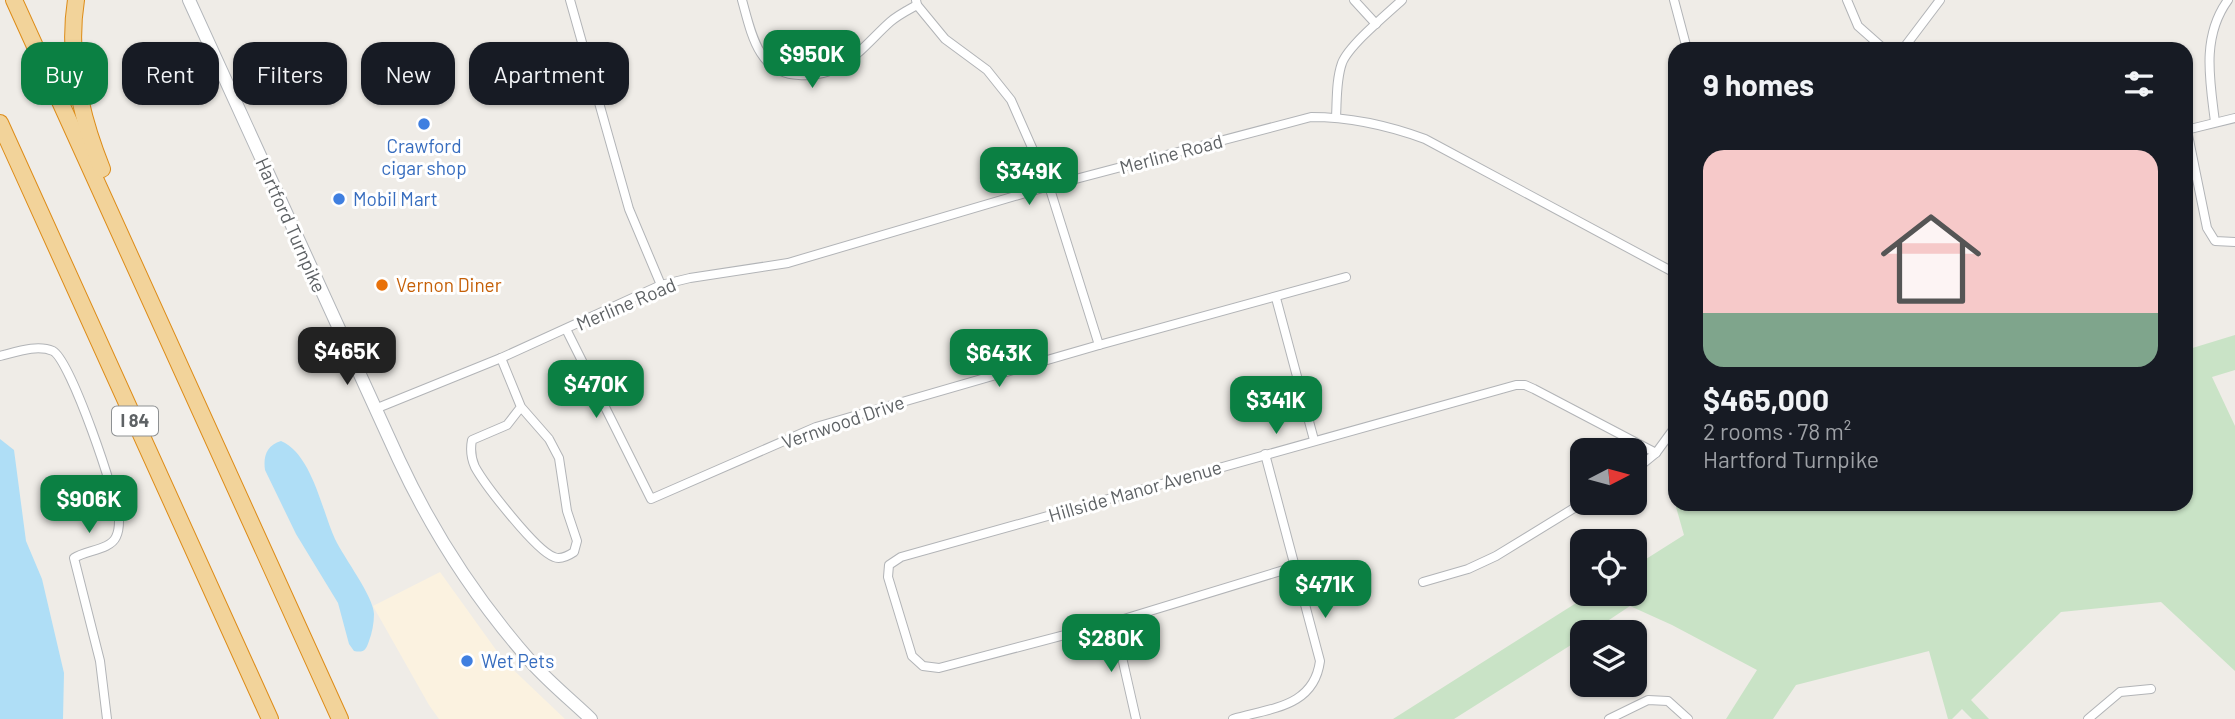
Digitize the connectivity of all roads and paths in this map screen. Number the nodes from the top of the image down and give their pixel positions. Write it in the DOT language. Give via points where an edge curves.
graph roads {
  1 [pos="14,0"];
  2 [pos="76,0"];
  3 [pos="189,0"];
  4 [pos="570,0"];
  5 [pos="742,0"];
  6 [pos="1354,0"];
  7 [pos="1402,0"];
  8 [pos="1674,0"];
  9 [pos="1847,0"];
  10 [pos="1940,0"];
  11 [pos="2228,0"];
  12 [pos="917,2"];
  13 [pos="1376,24"];
  14 [pos="1685,42"];
  15 [pos="1876,42"];
  16 [pos="1908,42"];
  17 [pos="1336,117"];
  18 [pos="2235,118"];
  19 [pos="2216,122"];
  20 [pos="0,123"];
  21 [pos="2193,128"];
  22 [pos="2193,163"];
  23 [pos="1049,186"];
  24 [pos="112,216"];
  25 [pos="2235,242"];
  26 [pos="1668,269"];
  27 [pos="1346,277"];
  28 [pos="661,285"];
  29 [pos="1276,298"];
  30 [pos="566,329"];
  31 [pos="1099,345"];
  32 [pos="0,356"];
  33 [pos="501,358"];
  34 [pos="521,407"];
  35 [pos="375,409"];
  36 [pos="1668,437"];
  37 [pos="1314,440"];
  38 [pos="1656,453"];
  39 [pos="1265,454"];
  40 [pos="1647,460"];
  41 [pos="1570,511"];
  42 [pos="1297,566"];
  43 [pos="1423,582"];
  44 [pos="1114,622"];
  45 [pos="2151,689"];
  46 [pos="107,719"];
  47 [pos="270,719"];
  48 [pos="340,719"];
  49 [pos="591,719"];
  50 [pos="1136,719"];
  51 [pos="1233,719"];
  52 [pos="1609,719"];
  53 [pos="1688,719"];
  54 [pos="2088,719"];
  1 -- 24 [label="highway"];
  2 -- 24 [label="highway" via="73,38 79,91 107,183"];
  3 -- 35 [label="main road, Hartford Turnpike"];
  4 -- 28 [label="street" via="629,209"];
  5 -- 12 [label="street" via="763,59 776,70 809,76 835,69"];
  6 -- 13 [label="street"];
  7 -- 13 [label="street"];
  8 -- 14 [label="street"];
  9 -- 15 [label="street" via="1858,26"];
  10 -- 16 [label="street"];
  11 -- 19 [label="street" via="2213,30 2209,53"];
  12 -- 23 [label="street" via="945,39 987,70 1011,100"];
  13 -- 17 [label="street" via="1343,60"];
  17 -- 23 [label="street, Merline Road" via="1311,117"];
  17 -- 26 [label="street, Merline Road" via="1392,127 1425,139"];
  18 -- 19 [label="street"];
  19 -- 21 [label="street"];
  20 -- 47 [label="highway, I 84"];
  22 -- 25 [label="street" via="2207,228 2215,241"];
  23 -- 28 [label="street, Merline Road" via="788,263"];
  23 -- 31 [label="street"];
  24 -- 48 [label="highway"];
  27 -- 29 [label="street, Vernwood Drive"];
  28 -- 30 [label="street, Merline Road"];
  29 -- 31 [label="street, Vernwood Drive"];
  29 -- 37 [label="street"];
  30 -- 31 [label="street, Vernwood Drive" via="651,499 816,427"];
  30 -- 33 [label="street, Merline Road"];
  32 -- 46 [label="street" via="35,348 54,352 66,365 119,522 111,544 74,558 100,661"];
  33 -- 34 [label="street"];
  33 -- 35 [label="street, Merline Road"];
  34 -- 34 [label="street" via="559,458 577,541 574,552 566,557 555,558 543,551 495,495 470,450 472,440 507,425"];
  35 -- 49 [label="main road, Hartford Turnpike" via="418,501 460,567 528,657"];
  36 -- 38 [label="street"];
  37 -- 38 [label="street, Hillside Manor Avenue" via="1525,385"];
  37 -- 39 [label="street, Hillside Manor Avenue"];
  38 -- 40 [label="street"];
  39 -- 42 [label="street"];
  39 -- 44 [label="street, Hillside Manor Avenue" via="901,557 889,565 888,577 912,656 923,666 939,667"];
  41 -- 43 [label="street" via="1496,556"];
  42 -- 44 [label="street"];
  42 -- 51 [label="street" via="1321,662 1319,675 1307,694"];
  44 -- 50 [label="street"];
  45 -- 54 [label="street" via="2120,692"];
  52 -- 53 [label="street" via="1648,700 1668,701"];
}
